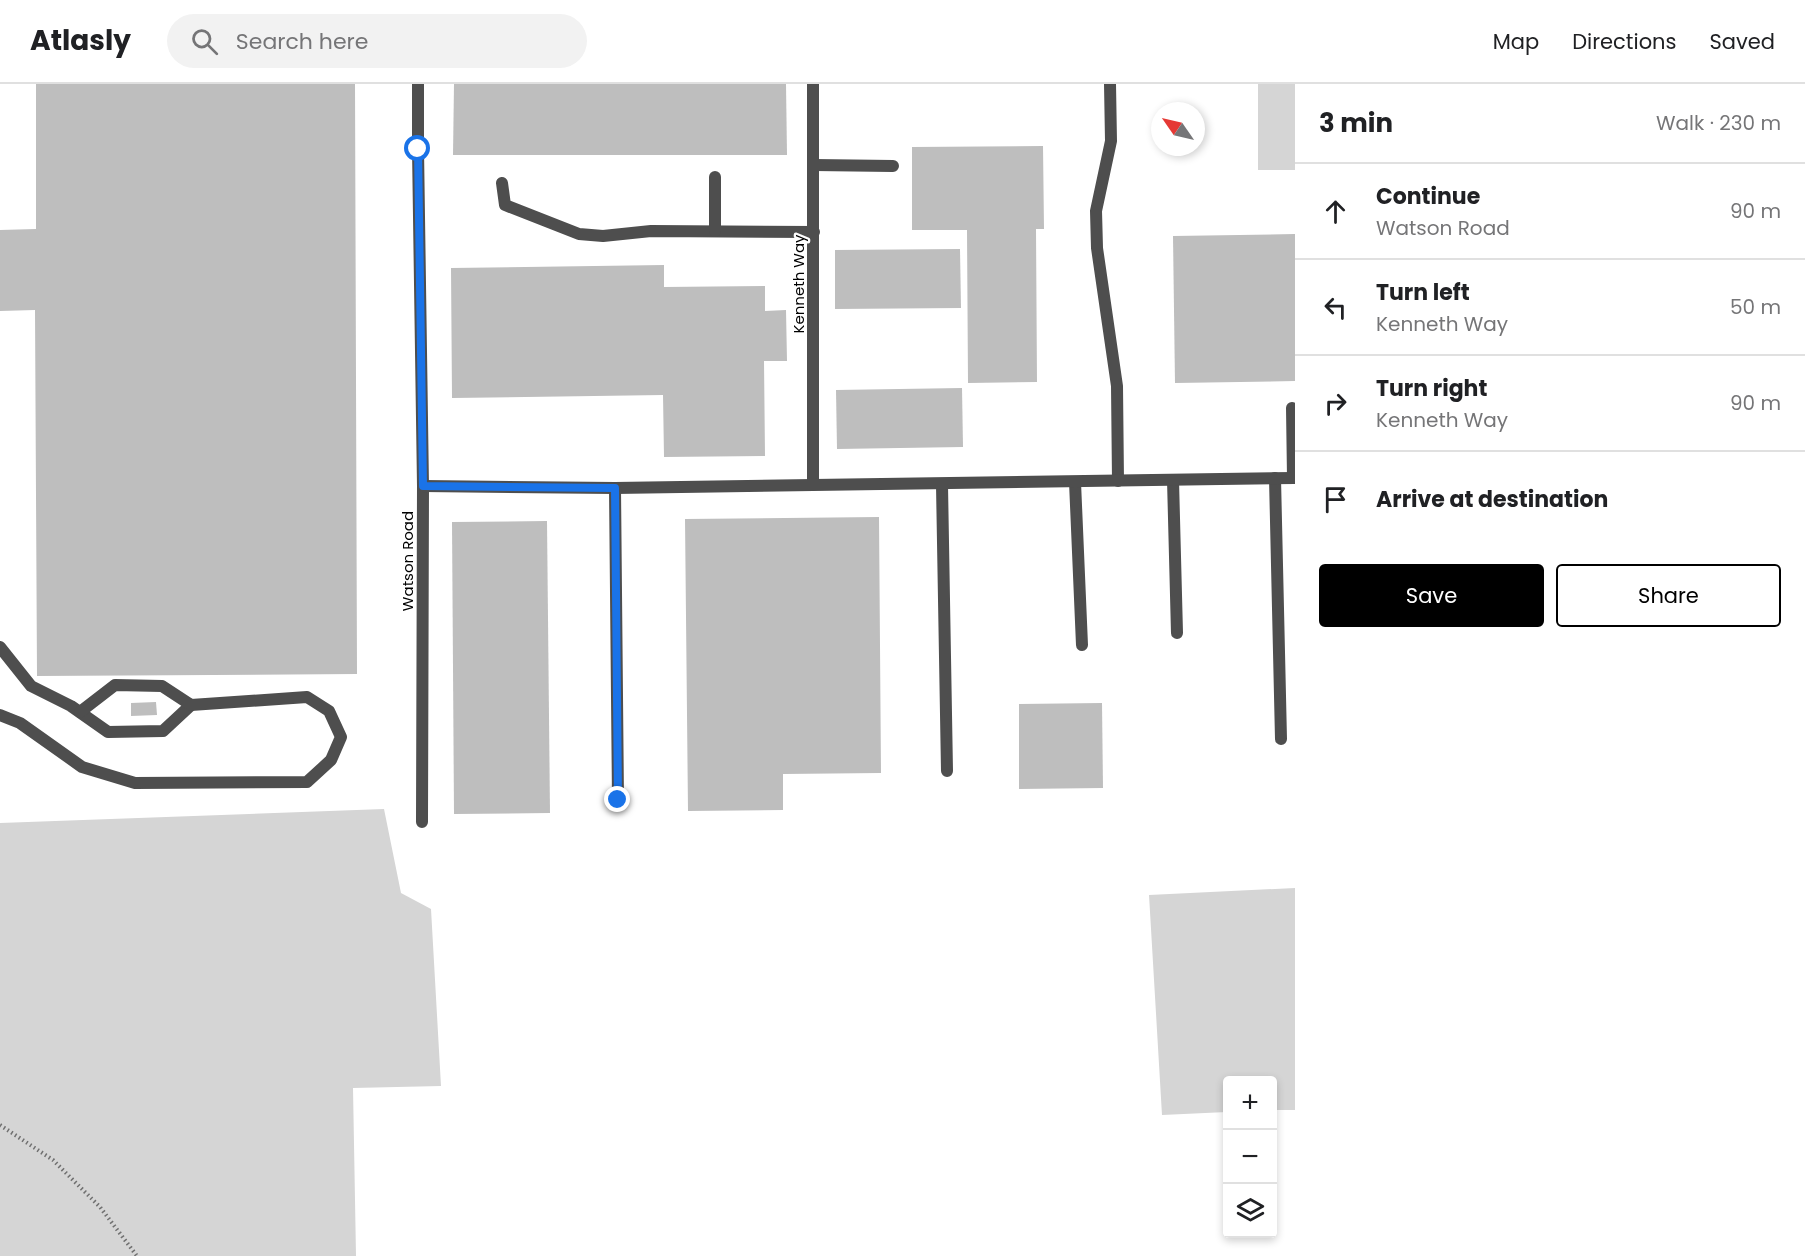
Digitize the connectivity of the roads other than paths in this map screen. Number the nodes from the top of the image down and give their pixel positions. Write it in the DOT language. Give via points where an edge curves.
graph roads {
  1 [pos="418,84"];
  2 [pos="813,84"];
  3 [pos="1110,84"];
  4 [pos="814,165"];
  5 [pos="893,166"];
  6 [pos="715,177"];
  7 [pos="502,183"];
  8 [pos="715,231"];
  9 [pos="814,232"];
  10 [pos="1292,408"];
  11 [pos="1275,478"];
  12 [pos="1294,478"];
  13 [pos="1173,480"];
  14 [pos="1118,481"];
  15 [pos="1075,482"];
  16 [pos="813,484"];
  17 [pos="942,484"];
  18 [pos="423,486"];
  19 [pos="615,488"];
  20 [pos="1177,633"];
  21 [pos="1082,645"];
  22 [pos="0,647"];
  23 [pos="191,705"];
  24 [pos="80,712"];
  25 [pos="0,715"];
  26 [pos="1281,739"];
  27 [pos="947,771"];
  28 [pos="618,800"];
  29 [pos="422,822"];
  1 -- 18 [label="street, Watson Road"];
  2 -- 4 [label="street, Kenneth Way"];
  3 -- 14 [label="street" via="1111,141 1096,220 1117,386"];
  4 -- 5 [label="street"];
  4 -- 9 [label="street, Kenneth Way"];
  6 -- 8 [label="street"];
  7 -- 8 [label="street" via="505,205 579,234"];
  8 -- 9 [label="street"];
  9 -- 16 [label="street, Kenneth Way"];
  10 -- 12 [label="street"];
  11 -- 12 [label="street"];
  11 -- 13 [label="street"];
  11 -- 26 [label="street"];
  13 -- 14 [label="street"];
  13 -- 20 [label="street"];
  14 -- 15 [label="street"];
  15 -- 17 [label="street"];
  15 -- 21 [label="street"];
  16 -- 17 [label="street"];
  16 -- 19 [label="street"];
  17 -- 27 [label="street"];
  18 -- 19 [label="street"];
  18 -- 29 [label="street, Watson Road"];
  19 -- 28 [label="street"];
  22 -- 24 [label="street" via="31,686"];
  23 -- 24 [label="street" via="162,686 115,685"];
  23 -- 24 [label="street" via="163,731 108,732"];
  23 -- 25 [label="street" via="307,697 329,711 341,737 331,760 307,782 135,783 82,767 20,723"];
}
